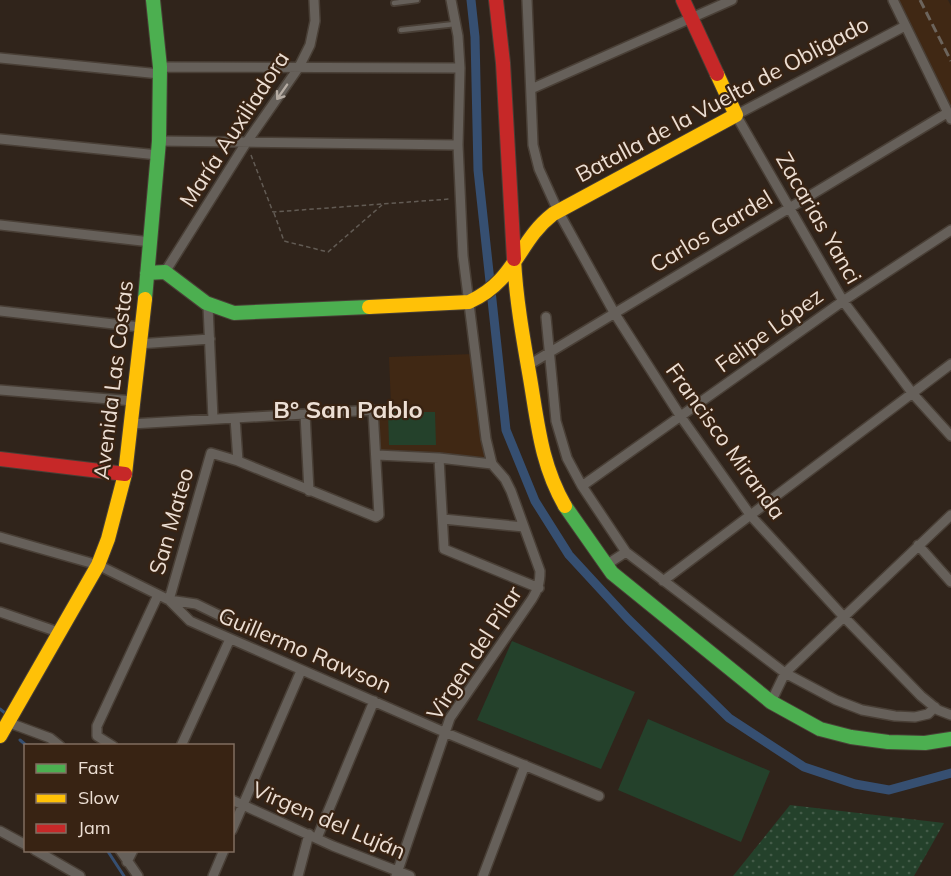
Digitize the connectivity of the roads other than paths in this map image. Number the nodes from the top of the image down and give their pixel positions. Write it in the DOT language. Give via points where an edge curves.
graph roads {
  1 [pos="153,0"];
  2 [pos="314,0"];
  3 [pos="417,0"];
  4 [pos="451,0"];
  5 [pos="496,0"];
  6 [pos="527,0"];
  7 [pos="683,0"];
  8 [pos="732,0"];
  9 [pos="893,0"];
  10 [pos="393,3"];
  11 [pos="692,18"];
  12 [pos="455,24"];
  13 [pos="905,26"];
  14 [pos="401,30"];
  15 [pos="0,58"];
  16 [pos="299,67"];
  17 [pos="460,68"];
  18 [pos="160,71"];
  19 [pos="531,89"];
  20 [pos="736,115"];
  21 [pos="949,116"];
  22 [pos="0,139"];
  23 [pos="246,143"];
  24 [pos="458,145"];
  25 [pos="158,148"];
  26 [pos="789,209"];
  27 [pos="558,211"];
  28 [pos="0,225"];
  29 [pos="951,230"];
  30 [pos="151,242"];
  31 [pos="514,266"];
  32 [pos="165,272"];
  33 [pos="147,273"];
  34 [pos="843,301"];
  35 [pos="469,302"];
  36 [pos="208,306"];
  37 [pos="0,311"];
  38 [pos="615,314"];
  39 [pos="546,317"];
  40 [pos="140,327"];
  41 [pos="210,339"];
  42 [pos="138,344"];
  43 [pos="549,353"];
  44 [pos="951,364"];
  45 [pos="527,366"];
  46 [pos="0,390"];
  47 [pos="913,394"];
  48 [pos="134,401"];
  49 [pos="305,414"];
  50 [pos="681,417"];
  51 [pos="235,418"];
  52 [pos="213,419"];
  53 [pos="131,424"];
  54 [pos="951,436"];
  55 [pos="377,455"];
  56 [pos="439,458"];
  57 [pos="0,459"];
  58 [pos="238,461"];
  59 [pos="492,464"];
  60 [pos="125,474"];
  61 [pos="582,486"];
  62 [pos="309,491"];
  63 [pos="951,514"];
  64 [pos="751,516"];
  65 [pos="443,519"];
  66 [pos="524,527"];
  67 [pos="0,537"];
  68 [pos="918,545"];
  69 [pos="626,552"];
  70 [pos="98,565"];
  71 [pos="606,565"];
  72 [pos="663,580"];
  73 [pos="951,582"];
  74 [pos="539,588"];
  75 [pos="158,595"];
  76 [pos="169,600"];
  77 [pos="0,612"];
  78 [pos="843,616"];
  79 [pos="230,620"];
  80 [pos="58,632"];
  81 [pos="230,639"];
  82 [pos="302,671"];
  83 [pos="785,673"];
  84 [pos="374,701"];
  85 [pos="771,702"];
  86 [pos="935,707"];
  87 [pos="951,715"];
  88 [pos="7,722"];
  89 [pos="444,732"];
  90 [pos="0,736"];
  91 [pos="951,739"];
  92 [pos="59,743"];
  93 [pos="110,744"];
  94 [pos="182,744"];
  95 [pos="525,765"];
  96 [pos="599,796"];
  97 [pos="234,801"];
  98 [pos="243,805"];
  99 [pos="234,825"];
  100 [pos="0,831"];
  101 [pos="313,836"];
  102 [pos="24,844"];
  103 [pos="39,852"];
  104 [pos="121,852"];
  105 [pos="131,852"];
  106 [pos="223,852"];
  107 [pos="127,862"];
  108 [pos="397,874"];
  109 [pos="81,876"];
  110 [pos="138,876"];
  111 [pos="213,876"];
  112 [pos="298,876"];
  113 [pos="410,876"];
  114 [pos="483,876"];
  1 -- 18 [label="street, Avenida Las Costas"];
  2 -- 16 [label="street, María Auxiliadora" via="310,45"];
  3 -- 10 [label="lane"];
  4 -- 12 [label="street"];
  5 -- 31 [label="street"];
  6 -- 19 [label="street, Francisco Miranda"];
  7 -- 11 [label="street, Zacarias Yanci"];
  8 -- 11 [label="street"];
  9 -- 13 [label="street"];
  11 -- 19 [label="street"];
  11 -- 20 [label="street, Zacarias Yanci"];
  12 -- 14 [label="lane"];
  12 -- 17 [label="street"];
  13 -- 20 [label="street, Batalla de la Vuelta de Obligado"];
  13 -- 21 [label="street"];
  15 -- 18 [label="street"];
  16 -- 17 [label="street"];
  16 -- 18 [label="street"];
  16 -- 23 [label="street, María Auxiliadora, one-way"];
  17 -- 24 [label="street"];
  18 -- 25 [label="street, Avenida Las Costas"];
  19 -- 27 [label="street, Francisco Miranda" via="535,153"];
  20 -- 26 [label="street, Zacarias Yanci"];
  20 -- 27 [label="street, Batalla de la Vuelta de Obligado"];
  21 -- 26 [label="street, Carlos Gardel"];
  22 -- 25 [label="street"];
  23 -- 24 [label="street"];
  23 -- 25 [label="street"];
  23 -- 32 [label="street, María Auxiliadora"];
  24 -- 35 [label="street"];
  25 -- 30 [label="street, Avenida Las Costas"];
  26 -- 34 [label="street, Zacarias Yanci"];
  26 -- 38 [label="street, Carlos Gardel"];
  27 -- 31 [label="street, Batalla de la Vuelta de Obligado" via="541,225"];
  27 -- 38 [label="street, Francisco Miranda"];
  28 -- 30 [label="street"];
  29 -- 34 [label="street, Felipe López"];
  30 -- 33 [label="street, Avenida Las Costas"];
  31 -- 35 [label="street" via="500,284"];
  31 -- 45 [label="street"];
  32 -- 33 [label="street"];
  32 -- 36 [label="street"];
  33 -- 40 [label="street, Avenida Las Costas"];
  34 -- 47 [label="street, Zacarias Yanci"];
  34 -- 50 [label="street, Felipe López"];
  35 -- 36 [label="street" via="234,313"];
  35 -- 59 [label="street"];
  36 -- 41 [label="street"];
  37 -- 40 [label="street"];
  38 -- 43 [label="street, Carlos Gardel"];
  38 -- 50 [label="street, Francisco Miranda"];
  39 -- 43 [label="street"];
  40 -- 42 [label="street, Avenida Las Costas"];
  41 -- 42 [label="street"];
  41 -- 52 [label="street"];
  42 -- 48 [label="street, Avenida Las Costas"];
  43 -- 45 [label="street, Carlos Gardel"];
  43 -- 61 [label="street" via="556,420 567,458"];
  44 -- 47 [label="street"];
  45 -- 71 [label="street" via="543,457 554,487"];
  46 -- 48 [label="street"];
  47 -- 54 [label="street, Zacarias Yanci"];
  47 -- 64 [label="street"];
  48 -- 53 [label="street, Avenida Las Costas"];
  49 -- 51 [label="street"];
  49 -- 55 [label="street" via="373,410"];
  49 -- 62 [label="street"];
  50 -- 61 [label="street, Felipe López"];
  50 -- 64 [label="street, Francisco Miranda"];
  51 -- 52 [label="street"];
  51 -- 58 [label="street"];
  52 -- 53 [label="street"];
  53 -- 60 [label="street, Avenida Las Costas"];
  55 -- 56 [label="street"];
  55 -- 62 [label="street" via="376,517"];
  56 -- 59 [label="street"];
  56 -- 65 [label="street"];
  57 -- 60 [label="street"];
  58 -- 62 [label="street"];
  58 -- 76 [label="street, San Mateo" via="211,453"];
  59 -- 66 [label="street" via="505,479"];
  60 -- 70 [label="street, Avenida Las Costas"];
  61 -- 69 [label="street"];
  63 -- 68 [label="street"];
  64 -- 72 [label="street"];
  64 -- 78 [label="street, Francisco Miranda"];
  65 -- 66 [label="street"];
  65 -- 74 [label="street" via="444,549"];
  66 -- 74 [label="street" via="540,571"];
  67 -- 70 [label="street, Guillermo Rawson"];
  68 -- 73 [label="street"];
  68 -- 78 [label="street"];
  69 -- 71 [label="street"];
  69 -- 72 [label="street"];
  70 -- 75 [label="street, Guillermo Rawson"];
  70 -- 80 [label="street, Avenida Las Costas"];
  71 -- 85 [label="street" via="638,596"];
  72 -- 83 [label="street"];
  74 -- 89 [label="street, Virgen del Pilar"];
  75 -- 76 [label="street, Guillermo Rawson"];
  75 -- 93 [label="street" via="97,726 97,736"];
  76 -- 79 [label="street" via="196,604"];
  76 -- 81 [label="street, Guillermo Rawson" via="190,621"];
  77 -- 80 [label="street"];
  78 -- 83 [label="street"];
  78 -- 86 [label="street, Francisco Miranda"];
  80 -- 88 [label="street, Avenida Las Costas"];
  81 -- 82 [label="street, Guillermo Rawson"];
  81 -- 94 [label="street"];
  82 -- 84 [label="street, Guillermo Rawson"];
  82 -- 98 [label="street"];
  83 -- 85 [label="street"];
  83 -- 86 [label="street" via="862,710 915,717 928,714"];
  84 -- 89 [label="street, Guillermo Rawson"];
  84 -- 101 [label="street"];
  85 -- 91 [label="street" via="820,729 851,737 925,743"];
  86 -- 87 [label="street, Francisco Miranda"];
  88 -- 90 [label="street, Avenida Las Costas"];
  88 -- 92 [label="street"];
  89 -- 95 [label="street, Guillermo Rawson"];
  89 -- 108 [label="street, Virgen del Pilar"];
  95 -- 96 [label="street, Guillermo Rawson"];
  95 -- 114 [label="street"];
  97 -- 98 [label="street, Virgen del Luján"];
  98 -- 99 [label="street"];
  98 -- 101 [label="street, Virgen del Luján"];
  100 -- 102 [label="street"];
  101 -- 108 [label="street, Virgen del Luján"];
  101 -- 112 [label="street"];
  103 -- 109 [label="street"];
  104 -- 107 [label="street"];
  105 -- 107 [label="street"];
  106 -- 111 [label="street"];
  107 -- 110 [label="street"];
  108 -- 113 [label="street, Virgen del Luján"];
}
